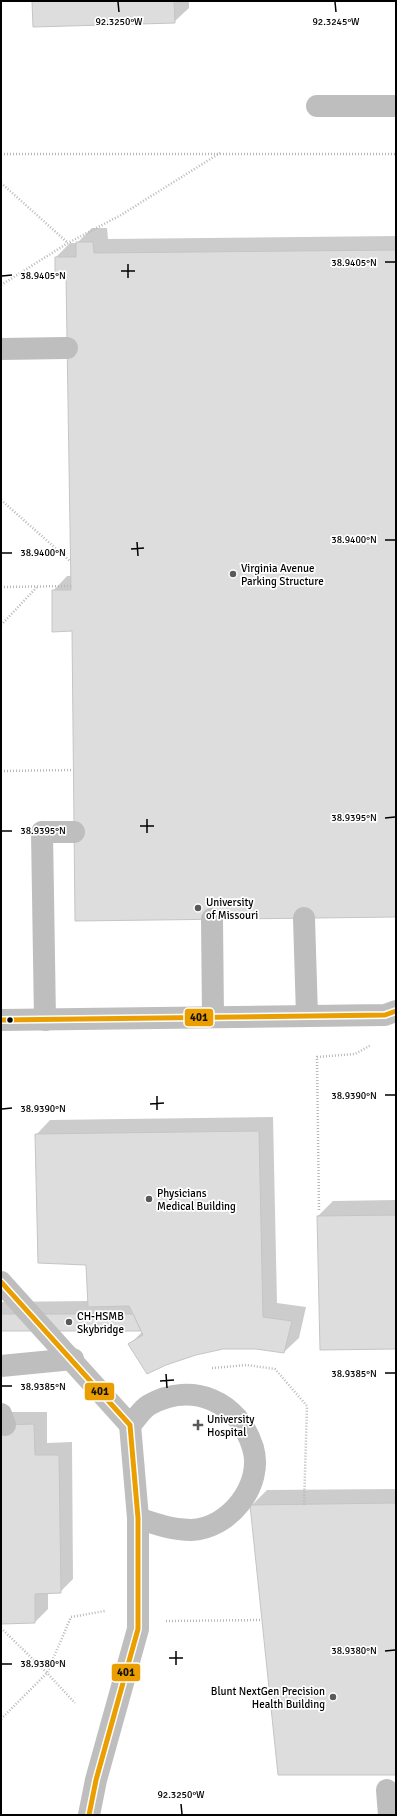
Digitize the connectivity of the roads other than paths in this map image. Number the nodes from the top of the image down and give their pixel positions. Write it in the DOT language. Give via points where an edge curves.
graph roads {
  1 [pos="317,106"];
  2 [pos="396,106"];
  3 [pos="1,348"];
  4 [pos="67,348"];
  5 [pos="74,832"];
  6 [pos="304,918"];
  7 [pos="212,919"];
  8 [pos="396,1011"];
  9 [pos="306,1016"];
  10 [pos="213,1018"];
  11 [pos="1,1020"];
  12 [pos="45,1020"];
  13 [pos="1,1282"];
  14 [pos="73,1360"];
  15 [pos="1,1366"];
  16 [pos="130,1425"];
  17 [pos="138,1518"];
  18 [pos="387,1790"];
  19 [pos="88,1815"];
  20 [pos="389,1815"];
  1 -- 2 [label="street"];
  3 -- 4 [label="street"];
  5 -- 12 [label="street" via="42,832"];
  6 -- 9 [label="street"];
  7 -- 10 [label="street"];
  8 -- 9 [label="street" via="384,1015"];
  9 -- 10 [label="street"];
  10 -- 12 [label="street"];
  11 -- 12 [label="street"];
  13 -- 14 [label="street"];
  14 -- 15 [label="street"];
  14 -- 16 [label="street"];
  16 -- 17 [label="street"];
  16 -- 17 [label="street" via="148,1406 166,1398 189,1394 211,1399 231,1411 245,1428 254,1450 254,1473 246,1494 232,1513 214,1524 193,1530 171,1528"];
  17 -- 19 [label="street" via="138,1629"];
  18 -- 20 [label="street"];
}
